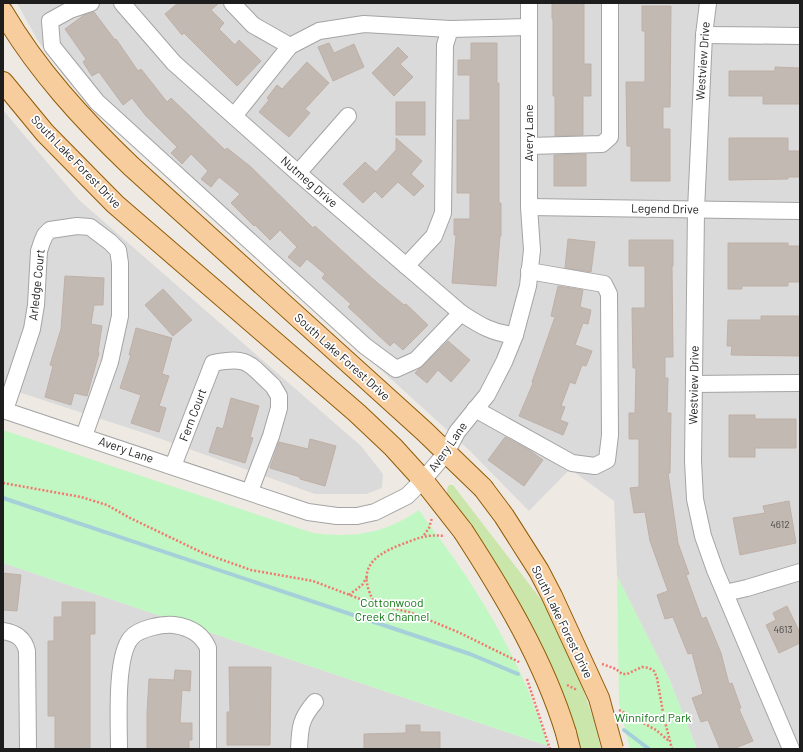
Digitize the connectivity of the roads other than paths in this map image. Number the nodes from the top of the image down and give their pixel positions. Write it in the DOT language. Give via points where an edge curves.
graph roads {
  1 [pos="91,3"];
  2 [pos="122,3"];
  3 [pos="232,3"];
  4 [pos="529,3"];
  5 [pos="610,3"];
  6 [pos="708,3"];
  7 [pos="3,12"];
  8 [pos="529,27"];
  9 [pos="450,29"];
  10 [pos="704,35"];
  11 [pos="800,36"];
  12 [pos="290,46"];
  13 [pos="3,82"];
  14 [pos="234,116"];
  15 [pos="348,116"];
  16 [pos="529,146"];
  17 [pos="298,173"];
  18 [pos="529,208"];
  19 [pos="696,210"];
  20 [pos="800,211"];
  21 [pos="406,266"];
  22 [pos="529,271"];
  23 [pos="461,313"];
  24 [pos="515,335"];
  25 [pos="800,383"];
  26 [pos="694,384"];
  27 [pos="475,409"];
  28 [pos="4,410"];
  29 [pos="84,436"];
  30 [pos="446,453"];
  31 [pos="173,466"];
  32 [pos="424,480"];
  33 [pos="250,491"];
  34 [pos="800,572"];
  35 [pos="725,593"];
  36 [pos="3,631"];
  37 [pos="315,702"];
  38 [pos="568,741"];
  39 [pos="28,749"];
  40 [pos="119,749"];
  41 [pos="208,749"];
  42 [pos="299,749"];
  43 [pos="613,749"];
  44 [pos="791,749"];
  1 -- 23 [label="street" via="70,10 50,21 52,46 97,102 364,346 396,369 416,360"];
  2 -- 14 [label="street, Nutmeg Drive" via="174,63"];
  3 -- 12 [label="street" via="253,25"];
  4 -- 8 [label="street, Avery Lane"];
  5 -- 16 [label="street" via="610,137 602,144"];
  6 -- 10 [label="street, Westview Drive"];
  7 -- 30 [label="main road, South Lake Forest Drive" via="22,43 102,139"];
  8 -- 9 [label="street"];
  8 -- 16 [label="street, Avery Lane"];
  9 -- 12 [label="street" via="364,24 319,31"];
  9 -- 21 [label="street" via="445,45 443,212 434,236"];
  10 -- 11 [label="street"];
  10 -- 19 [label="street, Westview Drive"];
  12 -- 14 [label="street"];
  13 -- 32 [label="main road, South Lake Forest Drive" via="45,133 115,204 357,413"];
  14 -- 17 [label="street, Nutmeg Drive"];
  15 -- 17 [label="street"];
  16 -- 18 [label="street, Avery Lane"];
  17 -- 21 [label="street, Nutmeg Drive"];
  18 -- 19 [label="street, Legend Drive"];
  18 -- 22 [label="street, Avery Lane" via="532,250"];
  19 -- 20 [label="street, Legend Drive"];
  19 -- 26 [label="street, Westview Drive"];
  21 -- 23 [label="street, Nutmeg Drive"];
  22 -- 24 [label="street, Avery Lane" via="528,286"];
  22 -- 27 [label="street" via="604,284 609,294 610,435 607,460 595,466 572,463"];
  23 -- 24 [label="street, Nutmeg Drive" via="482,327"];
  24 -- 27 [label="street, Avery Lane" via="487,395"];
  25 -- 26 [label="street"];
  26 -- 35 [label="street, Westview Drive" via="695,499 702,536"];
  27 -- 30 [label="street, Avery Lane" via="457,432"];
  28 -- 29 [label="street, Avery Lane"];
  28 -- 29 [label="street, Arledge Court" via="32,329 39,251 45,235 50,230 90,226 118,250 120,316 110,362"];
  29 -- 31 [label="street, Avery Lane"];
  30 -- 32 [label="street, Avery Lane"];
  30 -- 43 [label="main road, South Lake Forest Drive, bridge" via="483,488 538,571 599,698"];
  31 -- 33 [label="street, Avery Lane"];
  31 -- 33 [label="street, Fern Court" via="212,363 232,360 246,362 273,386 279,396 275,422"];
  32 -- 33 [label="street, Avery Lane" via="407,496 375,512 357,516 308,512"];
  32 -- 38 [label="main road, South Lake Forest Drive, bridge" via="455,533 493,578 550,687"];
  34 -- 35 [label="street"];
  35 -- 44 [label="street, Westview Drive"];
  36 -- 39 [label="street" via="16,634 23,640 28,651"];
  37 -- 42 [label="street" via="306,712 302,723"];
  40 -- 41 [label="street" via="119,679 125,650 131,637 154,627 171,625 195,632 206,644 209,653"];
}
